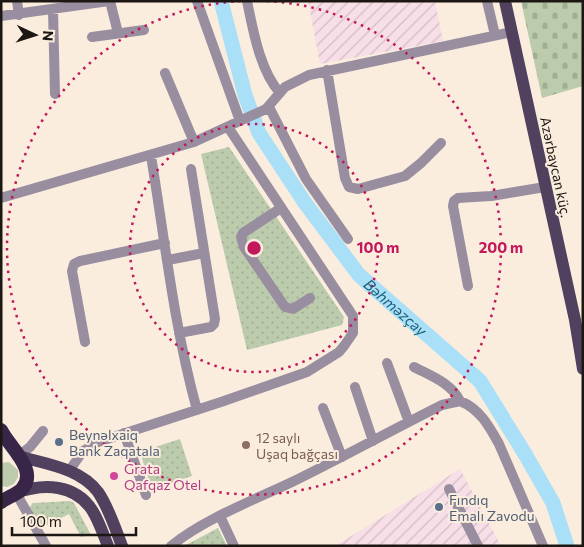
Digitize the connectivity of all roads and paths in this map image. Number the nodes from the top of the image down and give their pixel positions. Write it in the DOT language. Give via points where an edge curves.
graph roads {
  1 [pos="17,1"];
  2 [pos="110,1"];
  3 [pos="197,1"];
  4 [pos="247,1"];
  5 [pos="487,1"];
  6 [pos="505,1"];
  7 [pos="75,4"];
  8 [pos="54,10"];
  9 [pos="19,15"];
  10 [pos="1,16"];
  11 [pos="144,30"];
  12 [pos="512,32"];
  13 [pos="118,33"];
  14 [pos="495,35"];
  15 [pos="92,37"];
  16 [pos="328,70"];
  17 [pos="165,73"];
  18 [pos="280,93"];
  19 [pos="54,94"];
  20 [pos="267,108"];
  21 [pos="242,120"];
  22 [pos="228,127"];
  23 [pos="194,142"];
  24 [pos="441,143"];
  25 [pos="151,156"];
  26 [pos="191,169"];
  27 [pos="545,187"];
  28 [pos="1,198"];
  29 [pos="281,208"];
  30 [pos="348,238"];
  31 [pos="165,243"];
  32 [pos="204,253"];
  33 [pos="168,260"];
  34 [pos="468,286"];
  35 [pos="310,298"];
  36 [pos="179,333"];
  37 [pos="85,342"];
  38 [pos="387,363"];
  39 [pos="414,367"];
  40 [pos="583,369"];
  41 [pos="355,387"];
  42 [pos="460,401"];
  43 [pos="323,408"];
  44 [pos="197,410"];
  45 [pos="409,422"];
  46 [pos="1,430"];
  47 [pos="43,431"];
  48 [pos="124,433"];
  49 [pos="373,441"];
  50 [pos="1,453"];
  51 [pos="18,456"];
  52 [pos="342,457"];
  53 [pos="69,471"];
  54 [pos="449,489"];
  55 [pos="16,493"];
  56 [pos="1,495"];
  57 [pos="146,495"];
  58 [pos="1,502"];
  59 [pos="220,516"];
  60 [pos="46,546"];
  61 [pos="108,546"];
  62 [pos="122,546"];
  63 [pos="171,546"];
  64 [pos="234,546"];
  65 [pos="478,546"];
  66 [pos="543,546"];
  1 -- 9 [label="street"];
  2 -- 7 [label="street"];
  2 -- 13 [label="street"];
  3 -- 21 [label="street"];
  4 -- 18 [label="street" via="267,74"];
  5 -- 14 [label="street"];
  6 -- 12 [label="main road, Azərbaycan küç."];
  7 -- 8 [label="street"];
  8 -- 9 [label="street"];
  8 -- 19 [label="street"];
  9 -- 10 [label="street"];
  11 -- 13 [label="street"];
  12 -- 14 [label="street"];
  12 -- 27 [label="main road, Azərbaycan küç."];
  13 -- 15 [label="street"];
  14 -- 16 [label="street"];
  16 -- 18 [label="street" via="292,82"];
  16 -- 24 [label="street" via="349,187 358,189 405,176"];
  17 -- 23 [label="street"];
  18 -- 20 [label="street"];
  20 -- 21 [label="street"];
  20 -- 30 [label="street" via="306,180"];
  21 -- 22 [label="street"];
  22 -- 23 [label="street"];
  22 -- 29 [label="street"];
  23 -- 25 [label="street"];
  25 -- 28 [label="street"];
  25 -- 31 [label="street"];
  26 -- 32 [label="street"];
  27 -- 34 [label="street" via="454,201"];
  27 -- 40 [label="main road, Azərbaycan küç."];
  29 -- 35 [label="street" via="243,233 244,247 285,307 293,309"];
  29 -- 44 [label="street" via="352,316 353,333 339,352 292,379"];
  31 -- 33 [label="street"];
  31 -- 37 [label="street" via="74,264 72,271"];
  32 -- 33 [label="street"];
  32 -- 36 [label="street" via="214,324"];
  33 -- 36 [label="street"];
  36 -- 44 [label="street"];
  38 -- 45 [label="street"];
  39 -- 42 [label="street" via="450,387"];
  41 -- 49 [label="street"];
  42 -- 45 [label="street" via="442,405"];
  42 -- 66 [label="street" via="476,410 491,430"];
  43 -- 52 [label="street"];
  44 -- 48 [label="street"];
  45 -- 49 [label="street"];
  46 -- 51 [label="highway"];
  47 -- 51 [label="street"];
  48 -- 53 [label="street" via="88,447"];
  48 -- 57 [label="street"];
  49 -- 52 [label="street"];
  50 -- 51 [label="highway"];
  51 -- 53 [label="main road"];
  51 -- 55 [label="highway" via="26,466 27,478"];
  52 -- 59 [label="street"];
  53 -- 62 [label="main road" via="98,492"];
  54 -- 65 [label="street"];
  55 -- 56 [label="highway"];
  55 -- 58 [label="highway"];
  55 -- 60 [label="street"];
  55 -- 61 [label="main road" via="51,486 74,492 93,510"];
  59 -- 63 [label="street" via="189,532"];
  59 -- 64 [label="street"];
}
